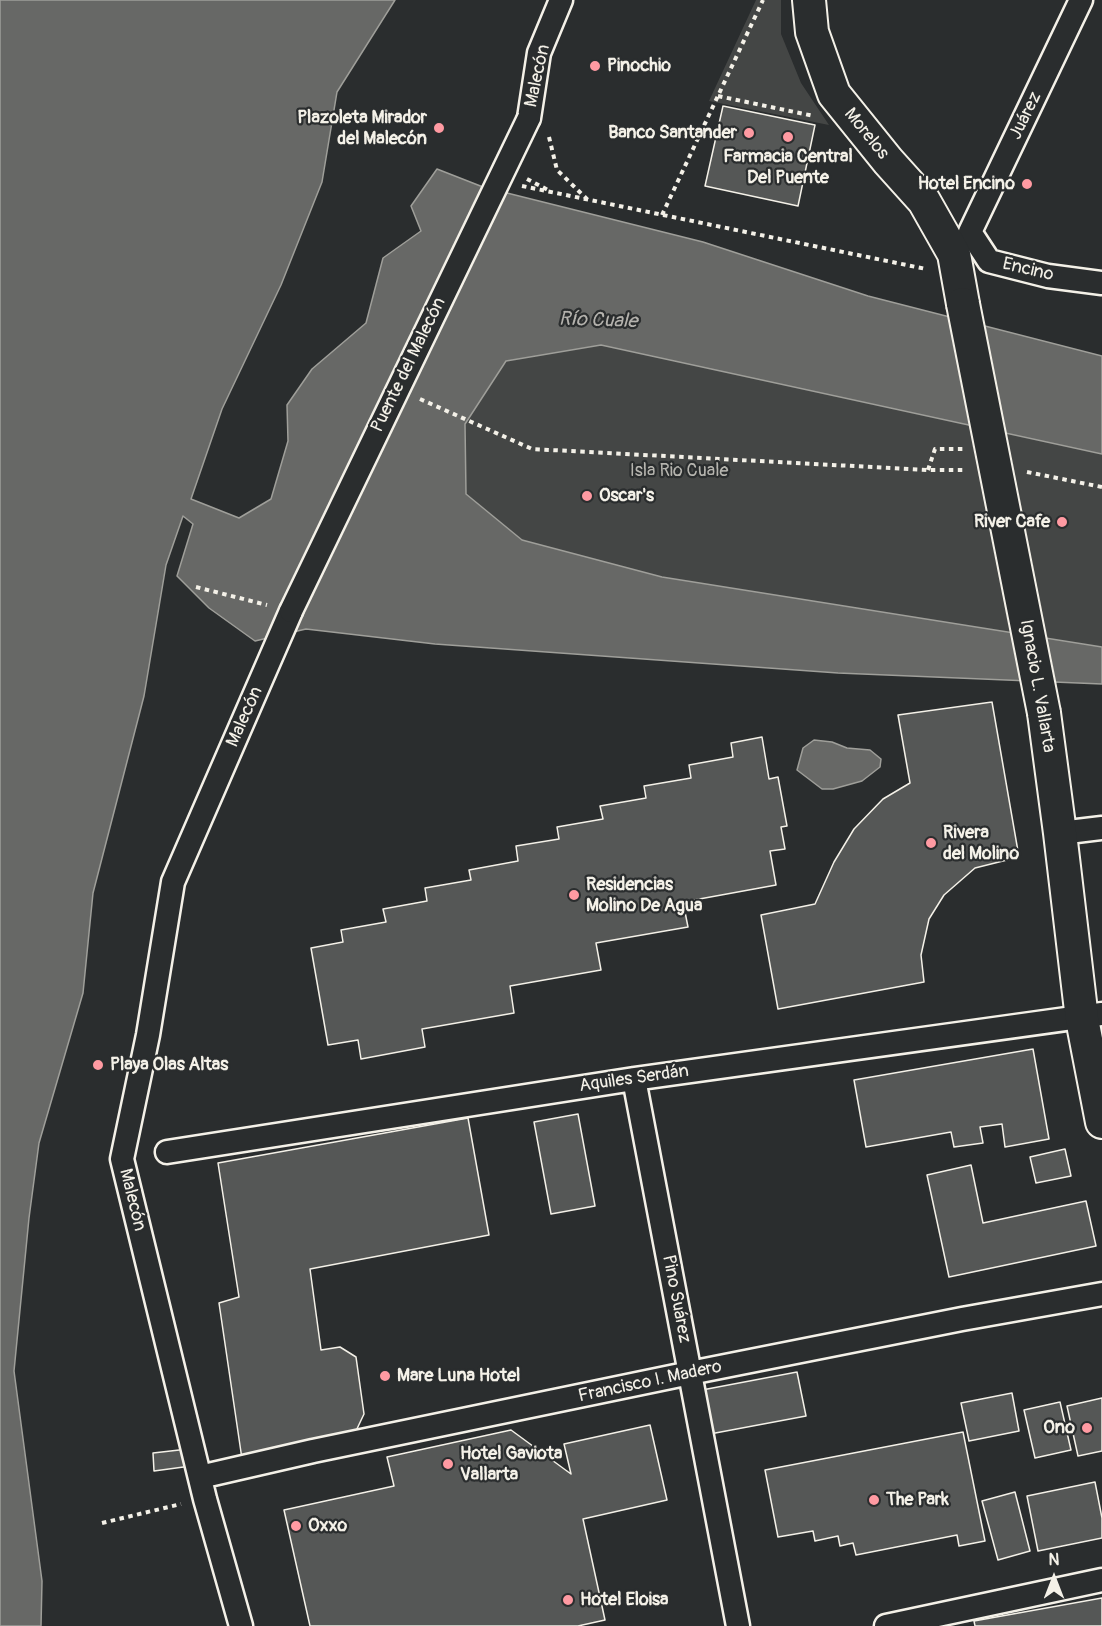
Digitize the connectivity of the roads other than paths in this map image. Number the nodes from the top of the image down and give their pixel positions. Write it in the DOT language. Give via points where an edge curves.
graph roads {
  1 [pos="561,0"];
  2 [pos="809,0"];
  3 [pos="1082,0"];
  4 [pos="529,118"];
  5 [pos="961,266"];
  6 [pos="1102,283"];
  7 [pos="291,611"];
  8 [pos="1102,828"];
  9 [pos="1060,833"];
  10 [pos="1092,1017"];
  11 [pos="634,1079"];
  12 [pos="1102,1122"];
  13 [pos="167,1152"];
  14 [pos="1102,1294"];
  15 [pos="690,1373"];
  16 [pos="203,1488"];
  17 [pos="1102,1580"];
  18 [pos="241,1626"];
  19 [pos="738,1626"];
  20 [pos="886,1626"];
  1 -- 4 [label="street, Malecón" via="539,53"];
  2 -- 5 [label="main road, Morelos" via="812,32 834,94 924,201"];
  3 -- 5 [label="street, Juárez"];
  4 -- 7 [label="street, Puente del Malecón, bridge"];
  5 -- 6 [label="street, Encino" via="989,261 1047,276"];
  5 -- 9 [label="main road, Ignacio L. Vallarta, bridge" via="981,459 1044,713"];
  7 -- 16 [label="street, Malecón" via="173,882 148,1035 122,1159"];
  8 -- 9 [label="street"];
  9 -- 10 [label="main road, Ignacio L. Vallarta"];
  10 -- 11 [label="street, Aquiles Serdán"];
  10 -- 12 [label="main road, Ignacio L. Vallarta"];
  11 -- 13 [label="street, Aquiles Serdán"];
  11 -- 15 [label="street, Pino Suárez"];
  14 -- 15 [label="street, Francisco I. Madero"];
  15 -- 16 [label="street, Francisco I. Madero" via="313,1451"];
  15 -- 19 [label="street, Pino Suárez"];
  16 -- 18 [label="street, Malecón"];
  17 -- 20 [label="street"];
}
